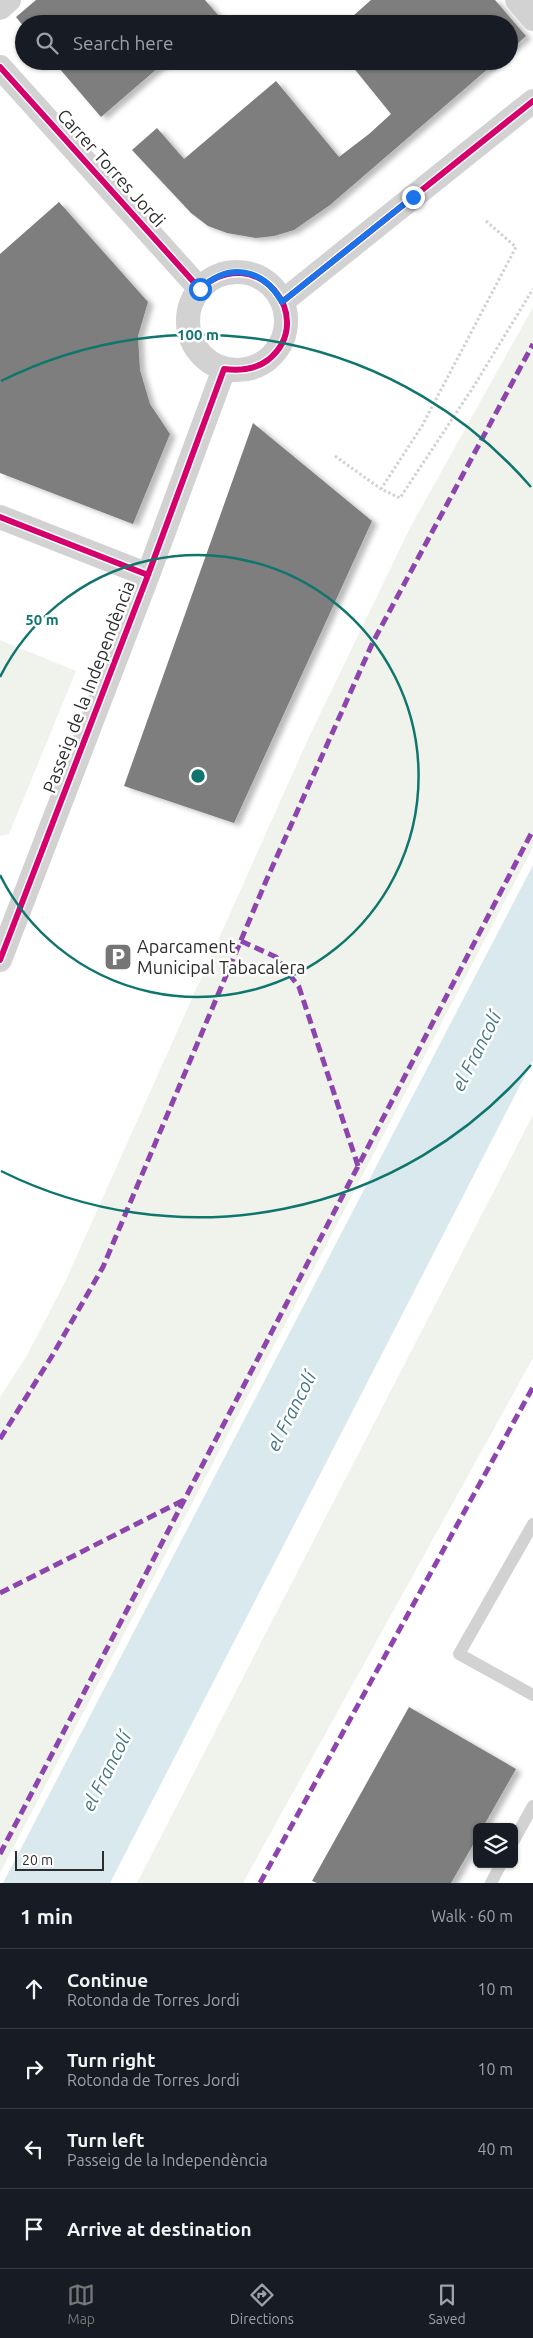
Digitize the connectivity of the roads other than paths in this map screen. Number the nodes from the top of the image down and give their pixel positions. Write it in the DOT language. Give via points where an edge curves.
graph roads {
  1 [pos="9,0"];
  2 [pos="517,0"];
  3 [pos="0,8"];
  4 [pos="533,19"];
  5 [pos="0,67"];
  6 [pos="533,101"];
  7 [pos="200,289"];
  8 [pos="282,302"];
  9 [pos="224,369"];
  10 [pos="0,517"];
  11 [pos="148,575"];
  12 [pos="0,960"];
  13 [pos="533,1524"];
  14 [pos="533,1695"];
  15 [pos="533,1806"];
  16 [pos="518,1833"];
  17 [pos="499,1868"];
  18 [pos="491,1883"];
  1 -- 3 [label="street"];
  2 -- 4 [label="street"];
  5 -- 7 [label="street, Carrer Torres Jordi"];
  6 -- 8 [label="street"];
  7 -- 8 [label="street" via="228,273 250,274 269,284"];
  7 -- 9 [label="street" via="189,311 190,336 203,356"];
  8 -- 9 [label="street" via="286,330 273,356 246,370"];
  9 -- 11 [label="street, Passeig de la Independència"];
  10 -- 11 [label="street"];
  11 -- 12 [label="street, Passeig de la Independència"];
  13 -- 14 [label="lane" via="459,1654"];
  15 -- 16 [label="lane"];
  17 -- 18 [label="lane"];
}
